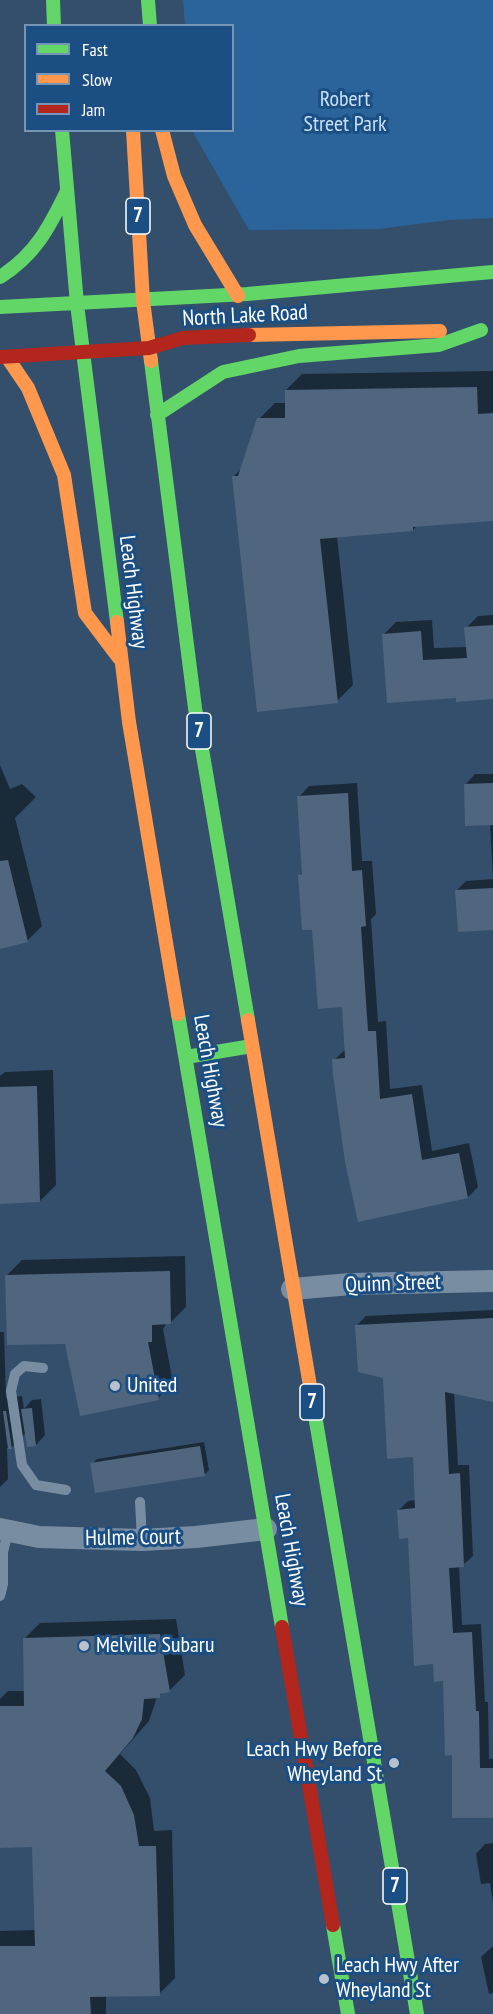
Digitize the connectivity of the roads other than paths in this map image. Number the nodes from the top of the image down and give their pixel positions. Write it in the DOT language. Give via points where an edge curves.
graph roads {
  1 [pos="53,0"];
  2 [pos="148,0"];
  3 [pos="54,24"];
  4 [pos="150,24"];
  5 [pos="62,132"];
  6 [pos="133,132"];
  7 [pos="163,132"];
  8 [pos="68,190"];
  9 [pos="493,272"];
  10 [pos="0,277"];
  11 [pos="238,296"];
  12 [pos="143,301"];
  13 [pos="76,304"];
  14 [pos="0,307"];
  15 [pos="487,329"];
  16 [pos="149,348"];
  17 [pos="82,352"];
  18 [pos="3,357"];
  19 [pos="157,415"];
  20 [pos="120,660"];
  21 [pos="252,1046"];
  22 [pos="186,1057"];
  23 [pos="493,1281"];
  24 [pos="292,1289"];
  25 [pos="43,1368"];
  26 [pos="66,1490"];
  27 [pos="140,1502"];
  28 [pos="266,1529"];
  29 [pos="4,1530"];
  30 [pos="142,1540"];
  31 [pos="0,1596"];
  32 [pos="348,2014"];
  33 [pos="417,2014"];
  1 -- 3 [label="main road"];
  2 -- 4 [label="main road"];
  5 -- 8 [label="main road, Leach Highway"];
  6 -- 12 [label="main road, Leach Highway / 7"];
  7 -- 11 [label="main road" via="174,176 195,225"];
  8 -- 10 [label="main road" via="40,244 26,260"];
  8 -- 13 [label="main road, Leach Highway"];
  9 -- 11 [label="main road, North Lake Road"];
  11 -- 12 [label="main road, North Lake Road"];
  12 -- 13 [label="main road, North Lake Road"];
  12 -- 16 [label="main road, Leach Highway / 7"];
  13 -- 14 [label="main road, North Lake Road"];
  13 -- 17 [label="main road, Leach Highway"];
  15 -- 16 [label="main road, North Lake Road" via="199,336"];
  15 -- 19 [label="main road" via="439,345 299,356 223,372"];
  16 -- 17 [label="main road, North Lake Road"];
  16 -- 19 [label="main road, Leach Highway / 7"];
  17 -- 18 [label="main road, North Lake Road"];
  17 -- 20 [label="main road, Leach Highway"];
  18 -- 20 [label="main road" via="28,388 64,475 85,613"];
  19 -- 21 [label="main road, Leach Highway / 7" via="195,708"];
  20 -- 22 [label="main road, Leach Highway"];
  21 -- 22 [label="main road"];
  21 -- 24 [label="main road, Leach Highway / 7"];
  22 -- 28 [label="main road, Leach Highway"];
  23 -- 24 [label="street, Quinn Street"];
  24 -- 33 [label="main road, Leach Highway / 7"];
  25 -- 26 [label="lane" via="24,1366 15,1374 11,1391 22,1465 36,1485"];
  27 -- 30 [label="lane"];
  28 -- 30 [label="street, Hulme Court"];
  28 -- 32 [label="main road, Leach Highway"];
  29 -- 30 [label="street, Hulme Court" via="39,1537"];
  29 -- 31 [label="lane"];
}
